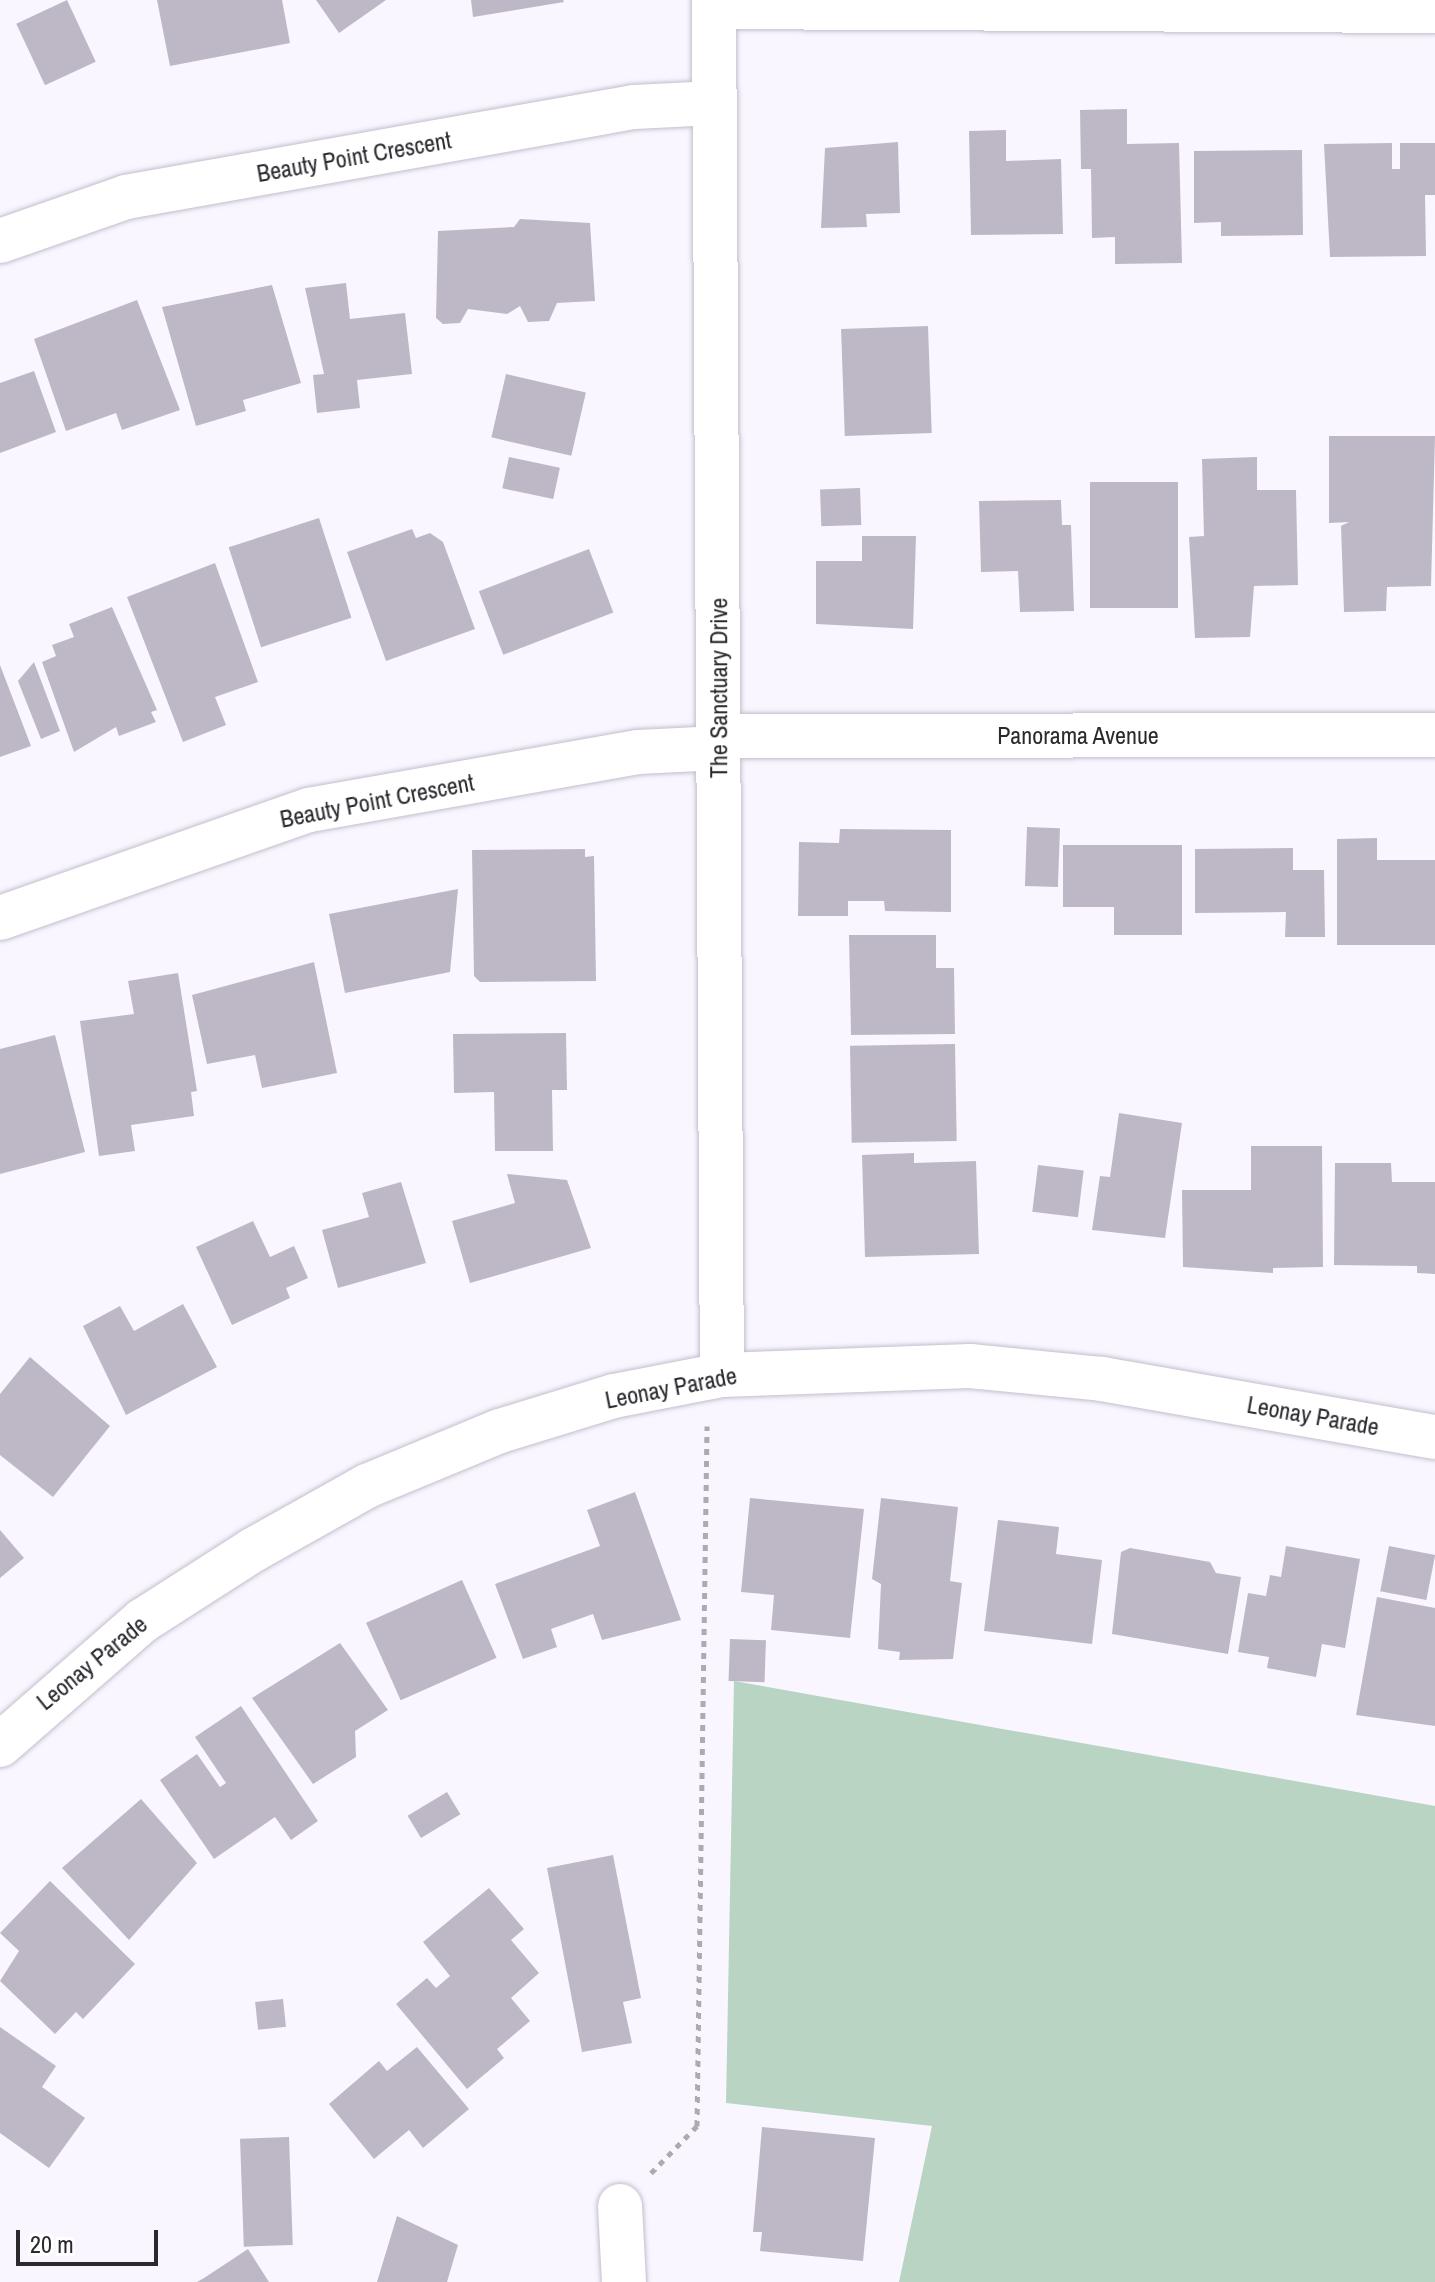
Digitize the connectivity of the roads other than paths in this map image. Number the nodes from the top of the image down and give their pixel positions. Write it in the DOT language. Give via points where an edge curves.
graph roads {
  1 [pos="714,4"];
  2 [pos="1435,11"];
  3 [pos="714,103"];
  4 [pos="0,241"];
  5 [pos="1435,735"];
  6 [pos="720,742"];
  7 [pos="0,918"];
  8 [pos="722,1375"];
  9 [pos="1435,1437"];
  10 [pos="0,1745"];
  11 [pos="620,2206"];
  12 [pos="624,2282"];
  1 -- 2 [label="street"];
  1 -- 3 [label="street, The Sanctuary Drive"];
  3 -- 4 [label="street, Beauty Point Crescent" via="634,107 126,197"];
  3 -- 6 [label="street, The Sanctuary Drive"];
  5 -- 6 [label="street, Panorama Avenue"];
  6 -- 7 [label="street, Beauty Point Crescent" via="309,810"];
  6 -- 8 [label="street, The Sanctuary Drive"];
  8 -- 9 [label="street, Leonay Parade" via="894,1366 1038,1371"];
  8 -- 10 [label="street, Leonay Parade" via="614,1396 500,1431 367,1486 142,1621"];
  11 -- 12 [label="street"];
}
